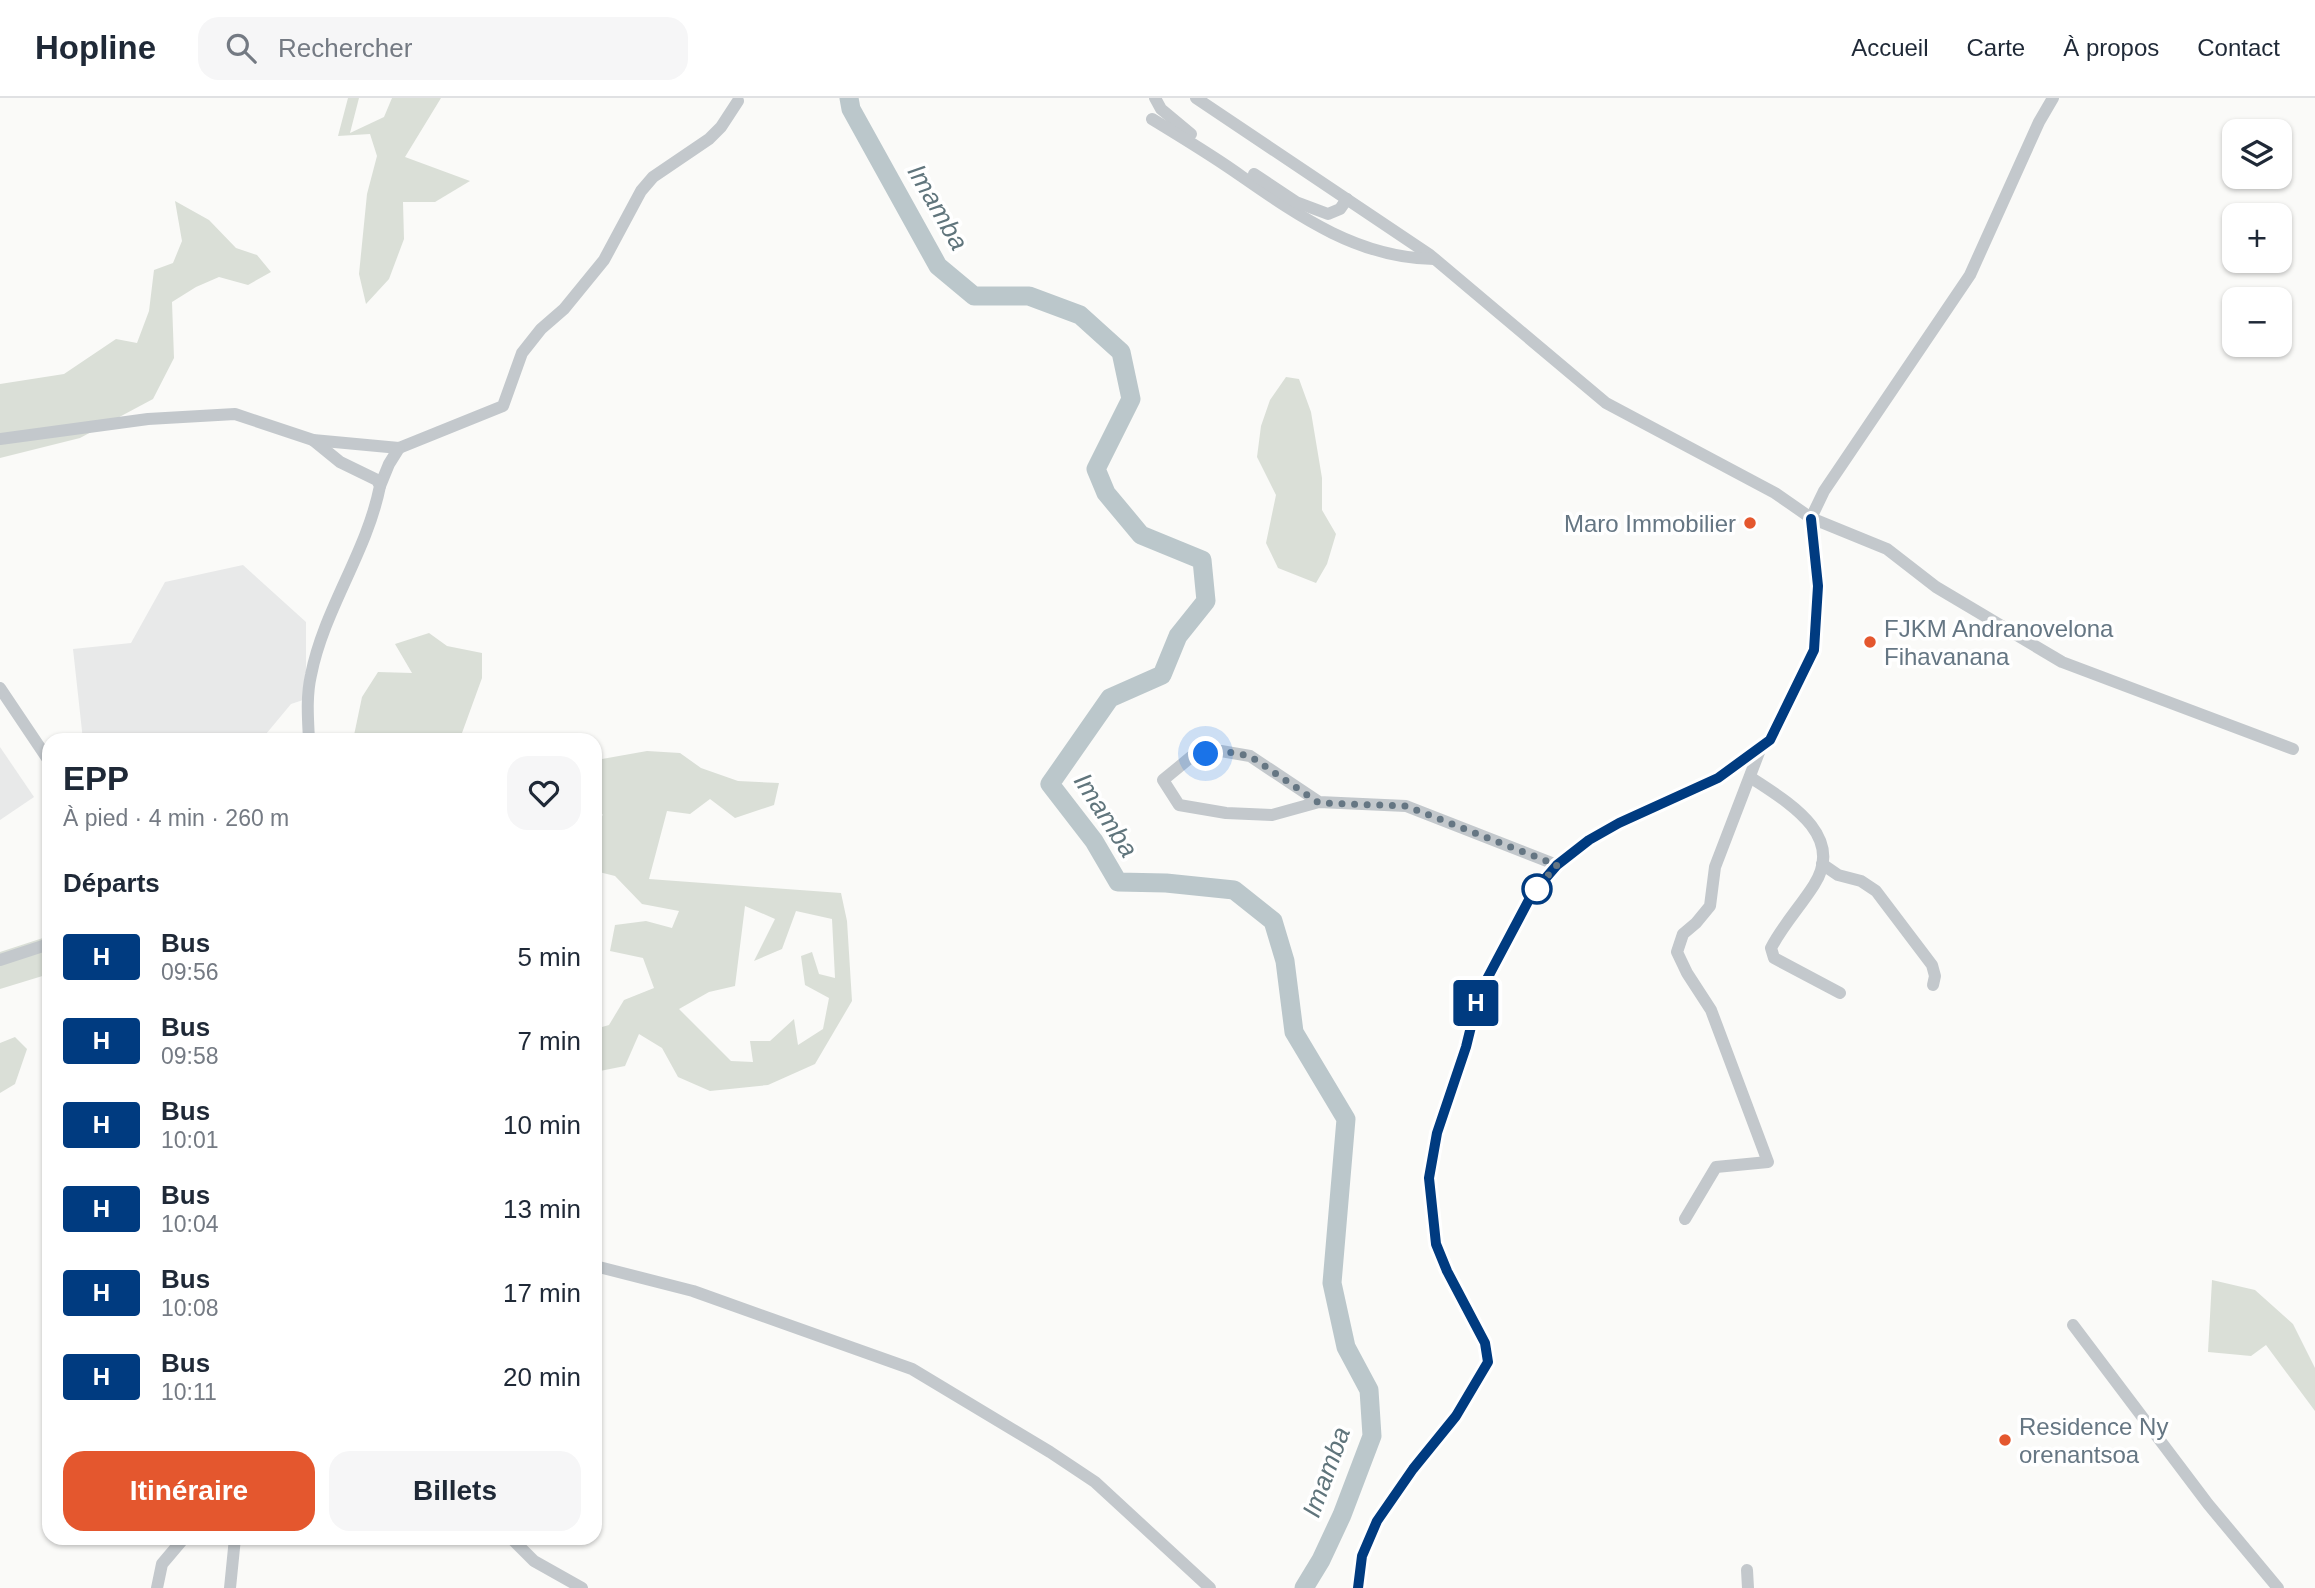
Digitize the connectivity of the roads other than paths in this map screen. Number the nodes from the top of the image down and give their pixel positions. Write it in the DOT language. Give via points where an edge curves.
graph roads {
  1 [pos="1155,98"];
  2 [pos="1196,98"];
  3 [pos="2053,98"];
  4 [pos="738,101"];
  5 [pos="1152,119"];
  6 [pos="1346,199"];
  7 [pos="1434,259"];
  8 [pos="0,439"];
  9 [pos="313,440"];
  10 [pos="399,448"];
  11 [pos="380,486"];
  12 [pos="1811,519"];
  13 [pos="0,688"];
  14 [pos="308,733"];
  15 [pos="1762,747"];
  16 [pos="2293,749"];
  17 [pos="42,751"];
  18 [pos="1750,777"];
  19 [pos="1319,803"];
  20 [pos="1822,864"];
  21 [pos="1557,865"];
  22 [pos="42,946"];
  23 [pos="0,960"];
  24 [pos="1933,985"];
  25 [pos="1840,993"];
  26 [pos="1685,1219"];
  27 [pos="602,1268"];
  28 [pos="2073,1325"];
  29 [pos="178,1545"];
  30 [pos="233,1545"];
  31 [pos="518,1545"];
  32 [pos="1747,1570"];
  33 [pos="157,1588"];
  34 [pos="230,1588"];
  35 [pos="582,1588"];
  36 [pos="1210,1588"];
  37 [pos="1359,1588"];
  38 [pos="1748,1588"];
  39 [pos="2278,1588"];
  1 -- 6 [label="street" via="1183,129 1296,202 1328,214 1340,209"];
  2 -- 6 [label="street"];
  3 -- 12 [label="street" via="1970,275 1824,491"];
  4 -- 10 [label="street" via="709,139 653,177 641,191 604,260 522,353 502,406"];
  5 -- 7 [label="street" via="1316,226 1392,254"];
  6 -- 7 [label="street"];
  7 -- 12 [label="street" via="1605,403 1775,494"];
  8 -- 9 [label="street" via="148,419 236,414"];
  9 -- 10 [label="street"];
  9 -- 11 [label="street"];
  10 -- 11 [label="street"];
  11 -- 14 [label="street" via="320,641 310,677"];
  12 -- 15 [label="street" via="1818,586 1814,650 1770,740"];
  12 -- 16 [label="street" via="1887,549 1936,587 2062,662"];
  13 -- 17 [label="street"];
  15 -- 18 [label="street"];
  15 -- 21 [label="street" via="1718,778 1589,840"];
  18 -- 20 [label="street" via="1800,811 1822,846"];
  18 -- 26 [label="street" via="1715,867 1710,906 1683,934 1677,952 1711,1010 1768,1162 1716,1167"];
  19 -- 19 [label="street" via="1250,756 1222,751 1191,757 1163,780 1179,805 1226,813 1272,815"];
  19 -- 21 [label="street" via="1406,806"];
  20 -- 24 [label="street" via="1838,876 1861,881 1876,891 1932,965"];
  20 -- 25 [label="street" via="1816,883 1771,948 1774,958"];
  21 -- 37 [label="street" via="1532,894 1479,994 1437,1133 1429,1178 1436,1244 1485,1343 1488,1362 1456,1416 1377,1521 1362,1556"];
  22 -- 23 [label="street"];
  27 -- 36 [label="street" via="693,1291 912,1369 1095,1482"];
  28 -- 39 [label="street" via="2208,1504"];
  29 -- 33 [label="street" via="162,1564"];
  30 -- 34 [label="street"];
  31 -- 35 [label="street" via="534,1561"];
  32 -- 38 [label="street"];
}
